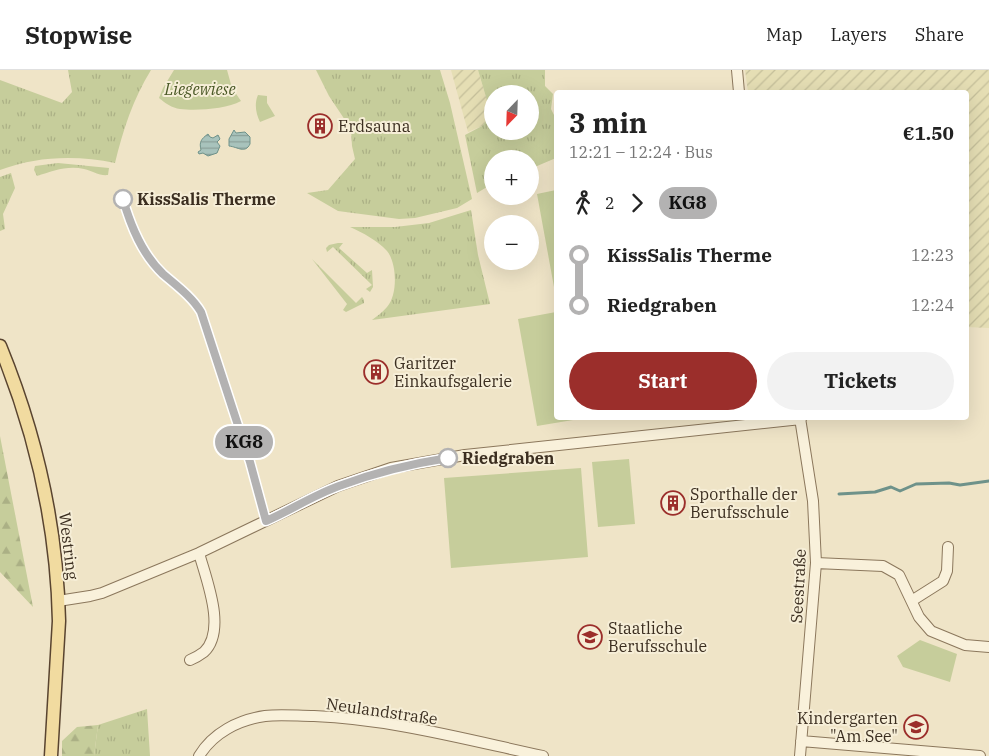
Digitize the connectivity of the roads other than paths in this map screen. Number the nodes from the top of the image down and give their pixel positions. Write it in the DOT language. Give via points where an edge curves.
graph roads {
  1 [pos="737,70"];
  2 [pos="739,90"];
  3 [pos="0,346"];
  4 [pos="782,420"];
  5 [pos="800,420"];
  6 [pos="948,547"];
  7 [pos="199,552"];
  8 [pos="816,563"];
  9 [pos="912,600"];
  10 [pos="58,601"];
  11 [pos="989,647"];
  12 [pos="190,660"];
  13 [pos="801,741"];
  14 [pos="51,756"];
  15 [pos="198,756"];
  16 [pos="543,756"];
  17 [pos="800,756"];
  18 [pos="980,756"];
  1 -- 2 [label="street"];
  3 -- 10 [label="main road, Westring" via="32,436 41,473 52,534"];
  4 -- 7 [label="street" via="412,463 338,486"];
  5 -- 8 [label="street, Seestraße" via="813,501"];
  6 -- 9 [label="street" via="947,571 942,581"];
  7 -- 10 [label="street" via="90,596"];
  7 -- 12 [label="street" via="216,626 204,652"];
  8 -- 9 [label="street" via="883,566 899,575"];
  8 -- 13 [label="street, Seestraße"];
  9 -- 11 [label="street" via="931,631 965,645"];
  10 -- 14 [label="main road, Westring"];
  13 -- 17 [label="street, Seestraße"];
  13 -- 18 [label="street"];
  15 -- 16 [label="street, Neulandstraße" via="217,734 236,724 265,716 295,716 342,718 410,728"];
}
